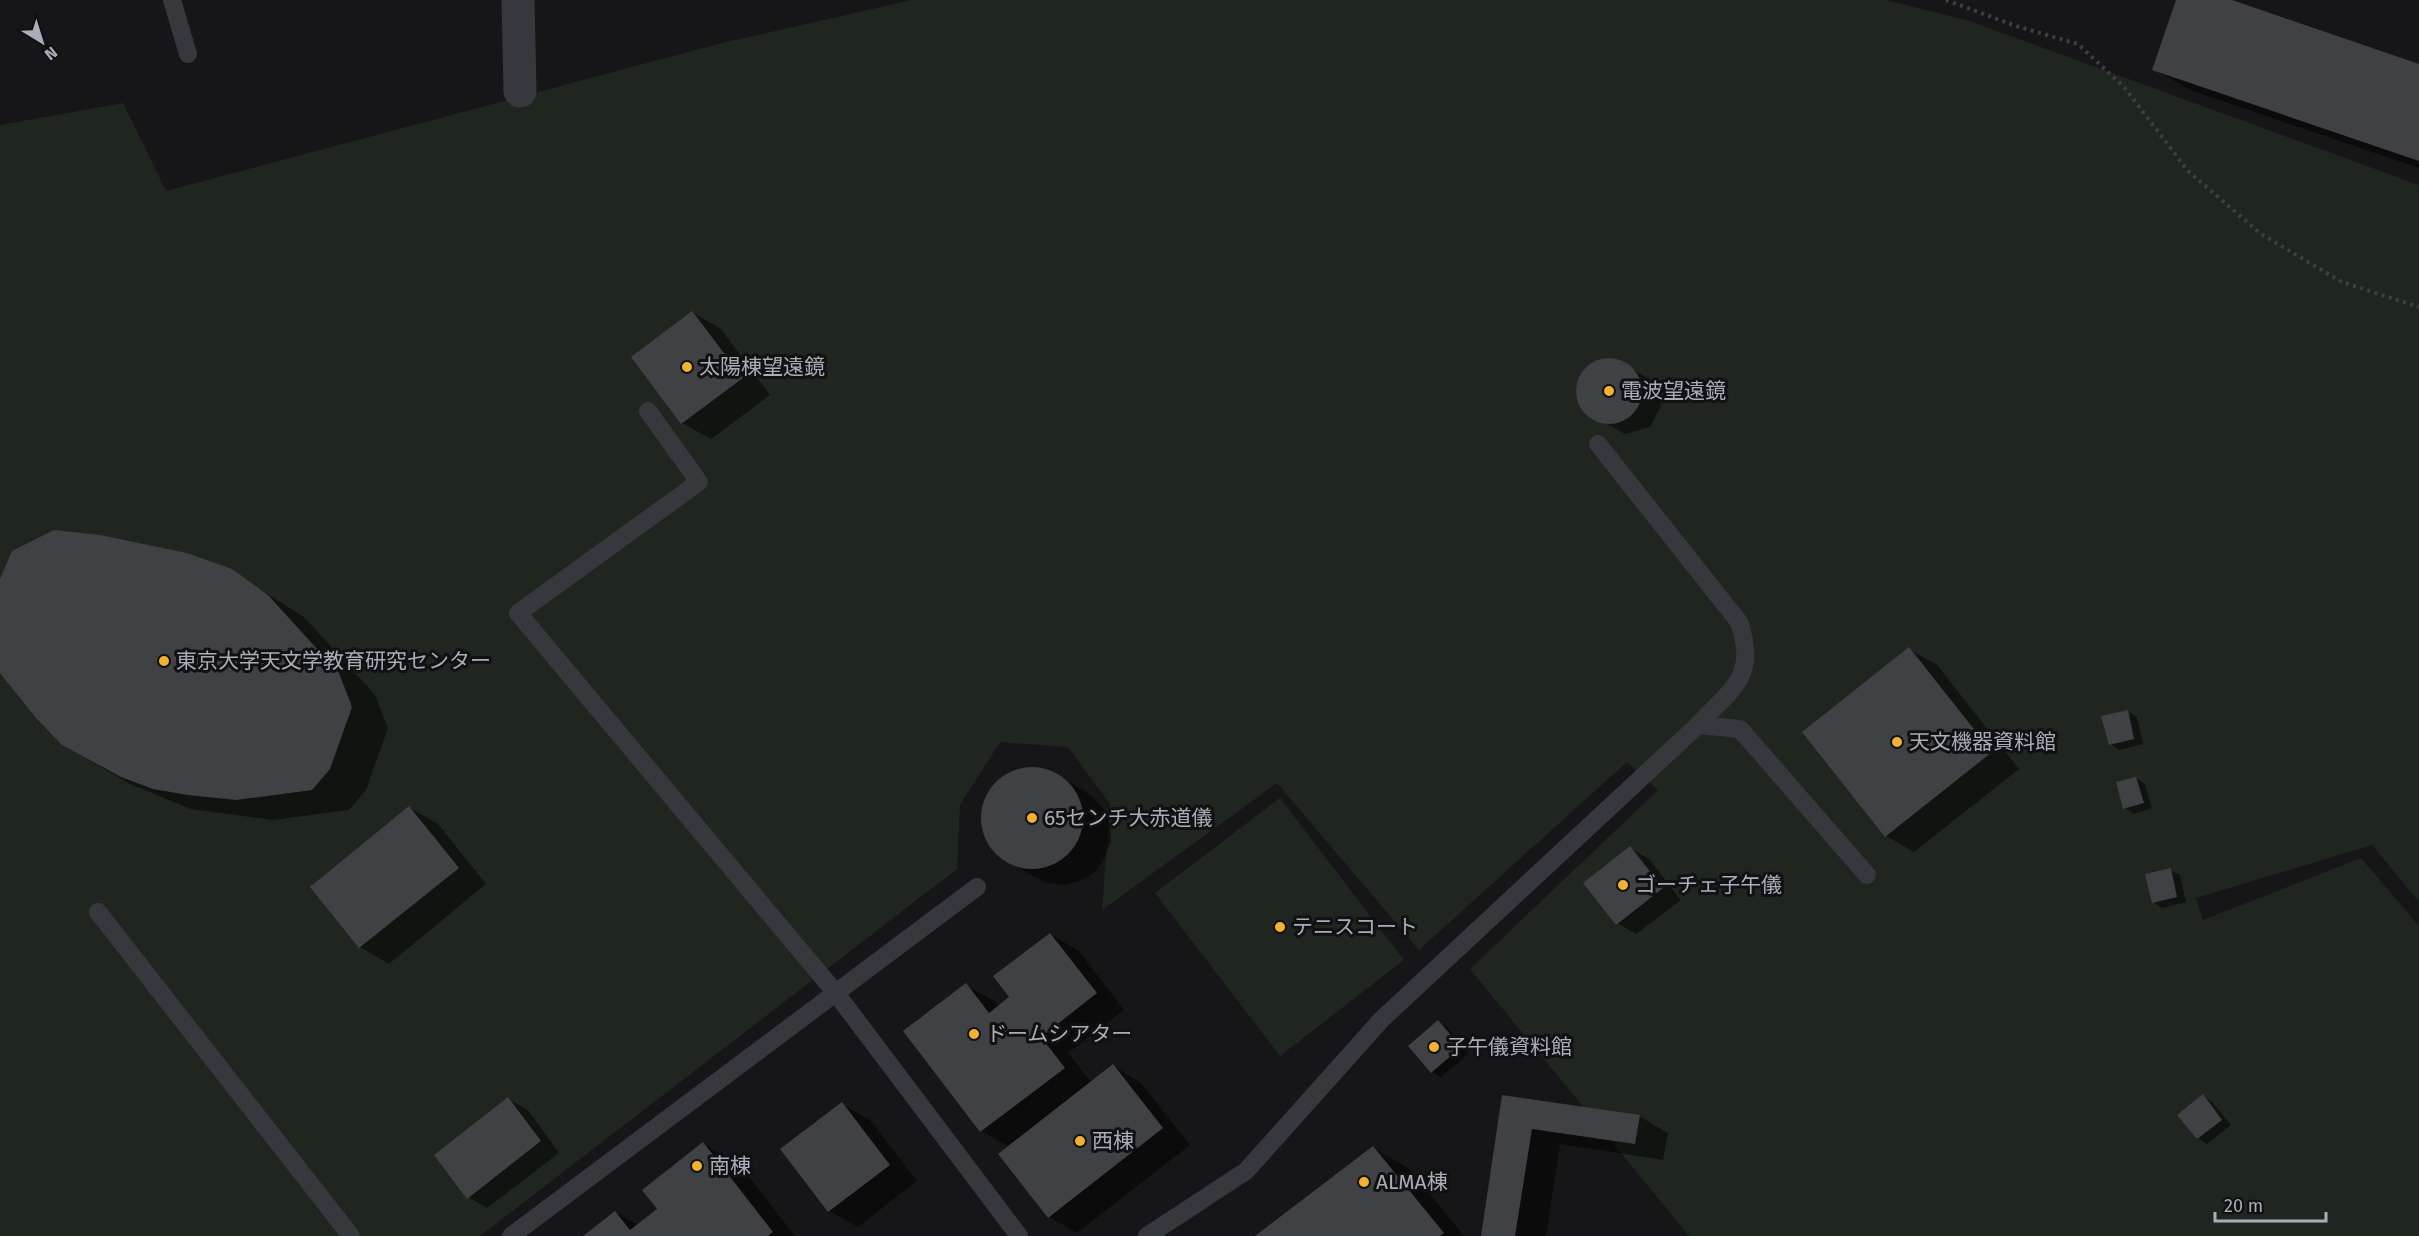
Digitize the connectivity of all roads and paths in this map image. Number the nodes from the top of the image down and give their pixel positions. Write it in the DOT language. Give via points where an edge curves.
graph roads {
  1 [pos="172,0"];
  2 [pos="518,0"];
  3 [pos="1946,0"];
  4 [pos="188,54"];
  5 [pos="520,91"];
  6 [pos="2419,307"];
  7 [pos="648,411"];
  8 [pos="1598,444"];
  9 [pos="1698,725"];
  10 [pos="1867,875"];
  11 [pos="977,887"];
  12 [pos="98,912"];
  13 [pos="835,992"];
  14 [pos="351,1236"];
  15 [pos="511,1236"];
  16 [pos="1019,1236"];
  17 [pos="1147,1236"];
  1 -- 4 [label="lane"];
  2 -- 5 [label="street"];
  3 -- 6 [label="path" via="2078,44 2124,87 2188,171 2261,234 2342,282"];
  7 -- 13 [label="lane" via="699,482 518,613"];
  8 -- 9 [label="lane" via="1739,622 1745,638 1743,675"];
  9 -- 10 [label="lane" via="1740,729"];
  9 -- 17 [label="lane" via="1382,1019 1246,1171"];
  11 -- 13 [label="lane"];
  12 -- 14 [label="lane"];
  13 -- 15 [label="lane"];
  13 -- 16 [label="lane"];
}
